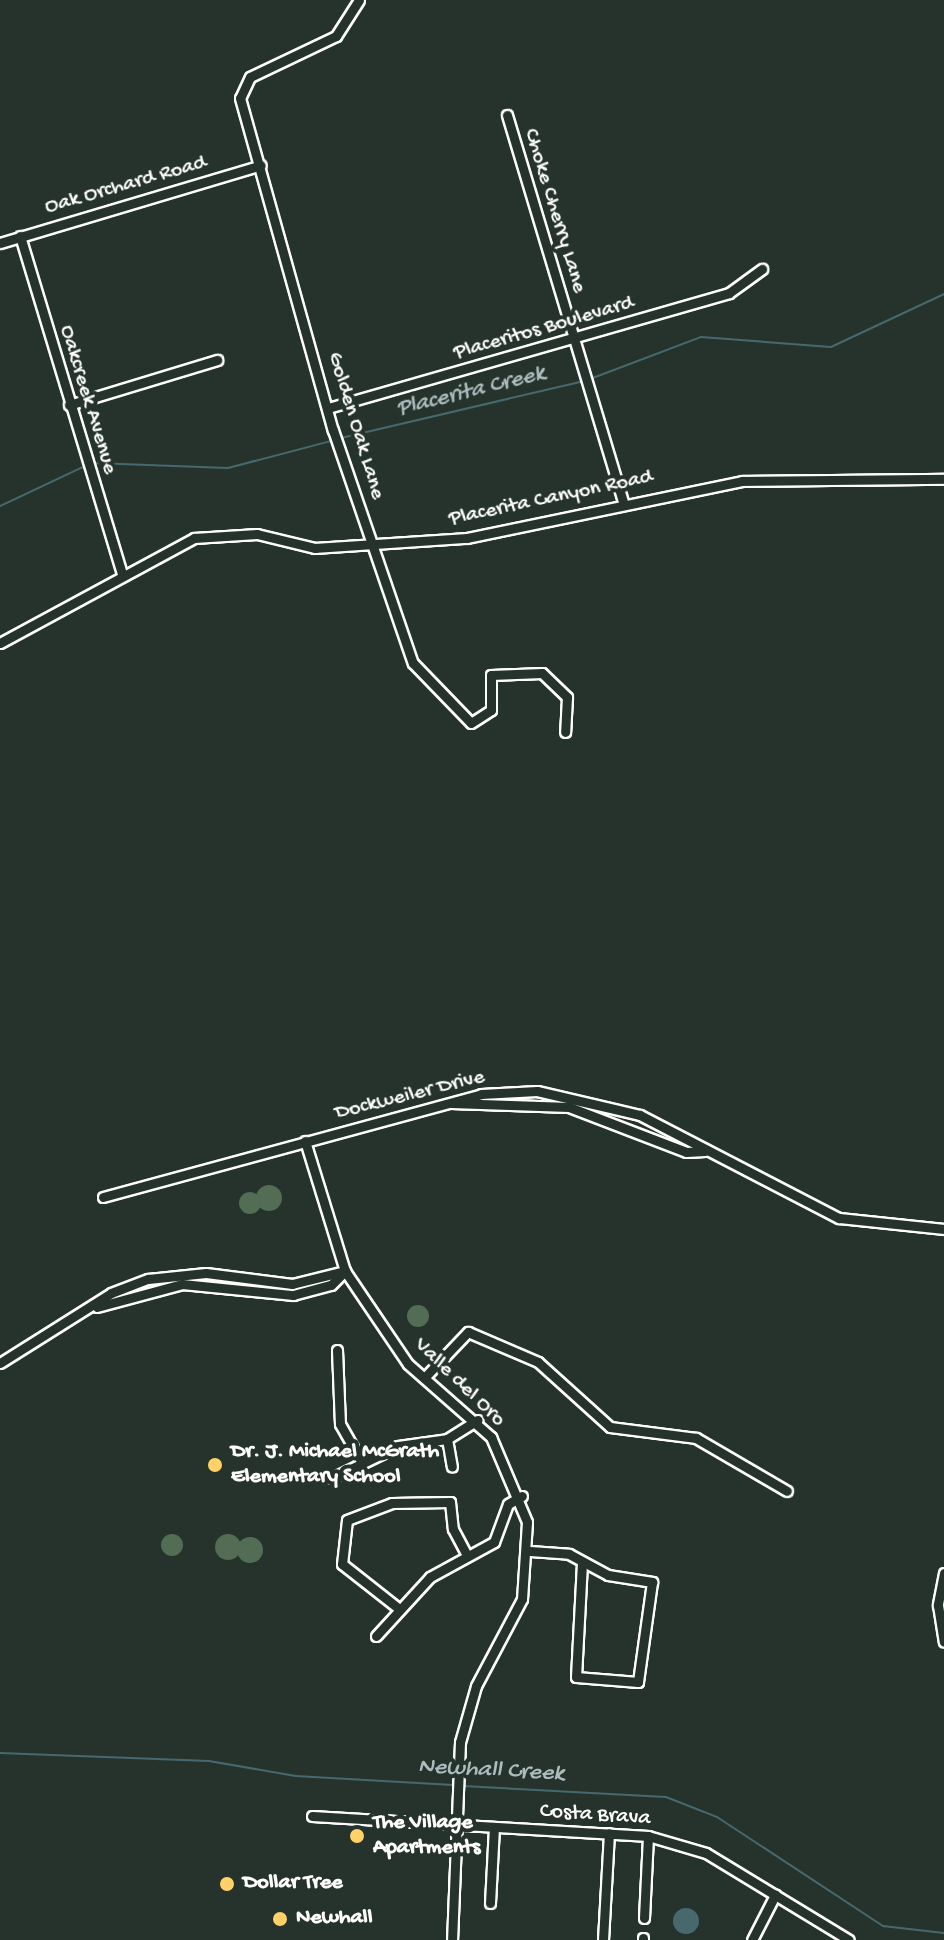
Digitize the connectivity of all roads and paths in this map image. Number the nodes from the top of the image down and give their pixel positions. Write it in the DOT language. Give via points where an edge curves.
graph roads {
  1 [pos="359,0"];
  2 [pos="507,115"];
  3 [pos="261,165"];
  4 [pos="20,236"];
  5 [pos="0,243"];
  6 [pos="762,269"];
  7 [pos="575,342"];
  8 [pos="217,360"];
  9 [pos="69,405"];
  10 [pos="328,408"];
  11 [pos="944,479"];
  12 [pos="623,501"];
  13 [pos="372,545"];
  14 [pos="122,573"];
  15 [pos="0,643"];
  16 [pos="565,732"];
  17 [pos="305,1141"];
  18 [pos="103,1197"];
  19 [pos="944,1229"];
  20 [pos="345,1271"];
  21 [pos="337,1350"];
  22 [pos="0,1363"];
  23 [pos="424,1378"];
  24 [pos="477,1420"];
  25 [pos="447,1439"];
  26 [pos="361,1461"];
  27 [pos="452,1467"];
  28 [pos="332,1478"];
  29 [pos="787,1491"];
  30 [pos="522,1496"];
  31 [pos="530,1551"];
  32 [pos="467,1555"];
  33 [pos="582,1563"];
  34 [pos="944,1573"];
  35 [pos="398,1608"];
  36 [pos="376,1636"];
  37 [pos="944,1642"];
  38 [pos="312,1816"];
  39 [pos="454,1825"];
  40 [pos="494,1827"];
  41 [pos="609,1833"];
  42 [pos="648,1836"];
  43 [pos="775,1895"];
  44 [pos="490,1903"];
  45 [pos="644,1918"];
  46 [pos="752,1937"];
  47 [pos="452,1940"];
  48 [pos="603,1940"];
  49 [pos="849,1940"];
  1 -- 3 [label="street, Golden Oak Lane" via="336,36 243,82 240,98"];
  2 -- 7 [label="street, Choke Cherry Lane"];
  3 -- 4 [label="street, Oak Orchard Road"];
  3 -- 10 [label="street, Golden Oak Lane"];
  4 -- 5 [label="street, Oak Orchard Road"];
  4 -- 9 [label="street, Oakcreek Avenue"];
  6 -- 7 [label="street, Placeritos Boulevard" via="729,293"];
  7 -- 10 [label="street, Placeritos Boulevard"];
  7 -- 12 [label="street, Choke Cherry Lane"];
  8 -- 9 [label="street"];
  9 -- 14 [label="street, Oakcreek Avenue"];
  10 -- 13 [label="street, Golden Oak Lane"];
  11 -- 12 [label="street, Placerita Canyon Road" via="760,480"];
  12 -- 13 [label="street, Placerita Canyon Road" via="467,538"];
  13 -- 14 [label="street, Placerita Canyon Road" via="315,548 257,534 194,538"];
  13 -- 16 [label="street, Golden Oak Lane" via="413,663 461,716 482,723 491,710 491,675 529,669 567,697"];
  14 -- 15 [label="street, Placerita Canyon Road"];
  17 -- 18 [label="street, Dockweiler Drive"];
  17 -- 19 [label="street, Dockweiler Drive" via="448,1102 569,1107 686,1152 705,1151 839,1218"];
  17 -- 20 [label="street, Valle del Oro"];
  20 -- 22 [label="street" via="281,1285 168,1275 130,1284"];
  20 -- 23 [label="street, Valle del Oro"];
  21 -- 26 [label="street" via="340,1424"];
  23 -- 24 [label="street, Valle del Oro"];
  23 -- 29 [label="street" via="468,1332 538,1362 610,1427 696,1438"];
  24 -- 25 [label="street"];
  24 -- 30 [label="street, Valle del Oro"];
  25 -- 26 [label="street" via="398,1446"];
  25 -- 27 [label="street"];
  26 -- 28 [label="street"];
  30 -- 31 [label="street, Valle del Oro"];
  30 -- 32 [label="street" via="508,1504 494,1542"];
  31 -- 33 [label="street" via="569,1554"];
  31 -- 39 [label="street, Valle del Oro" via="515,1621 467,1711"];
  32 -- 35 [label="street"];
  32 -- 35 [label="street" via="453,1529 450,1502 392,1503 347,1520 342,1564"];
  33 -- 33 [label="street" via="652,1582 638,1682 576,1677"];
  34 -- 37 [label="street" via="938,1605"];
  35 -- 36 [label="street"];
  38 -- 39 [label="street, Costa Brava"];
  39 -- 40 [label="street, Costa Brava"];
  39 -- 47 [label="street, Valle del Oro"];
  40 -- 41 [label="street, Costa Brava"];
  40 -- 44 [label="street"];
  41 -- 42 [label="street, Costa Brava"];
  41 -- 48 [label="street"];
  42 -- 43 [label="street, Costa Brava" via="706,1853"];
  42 -- 45 [label="street"];
  43 -- 46 [label="street"];
  43 -- 49 [label="street, Costa Brava"];
}
